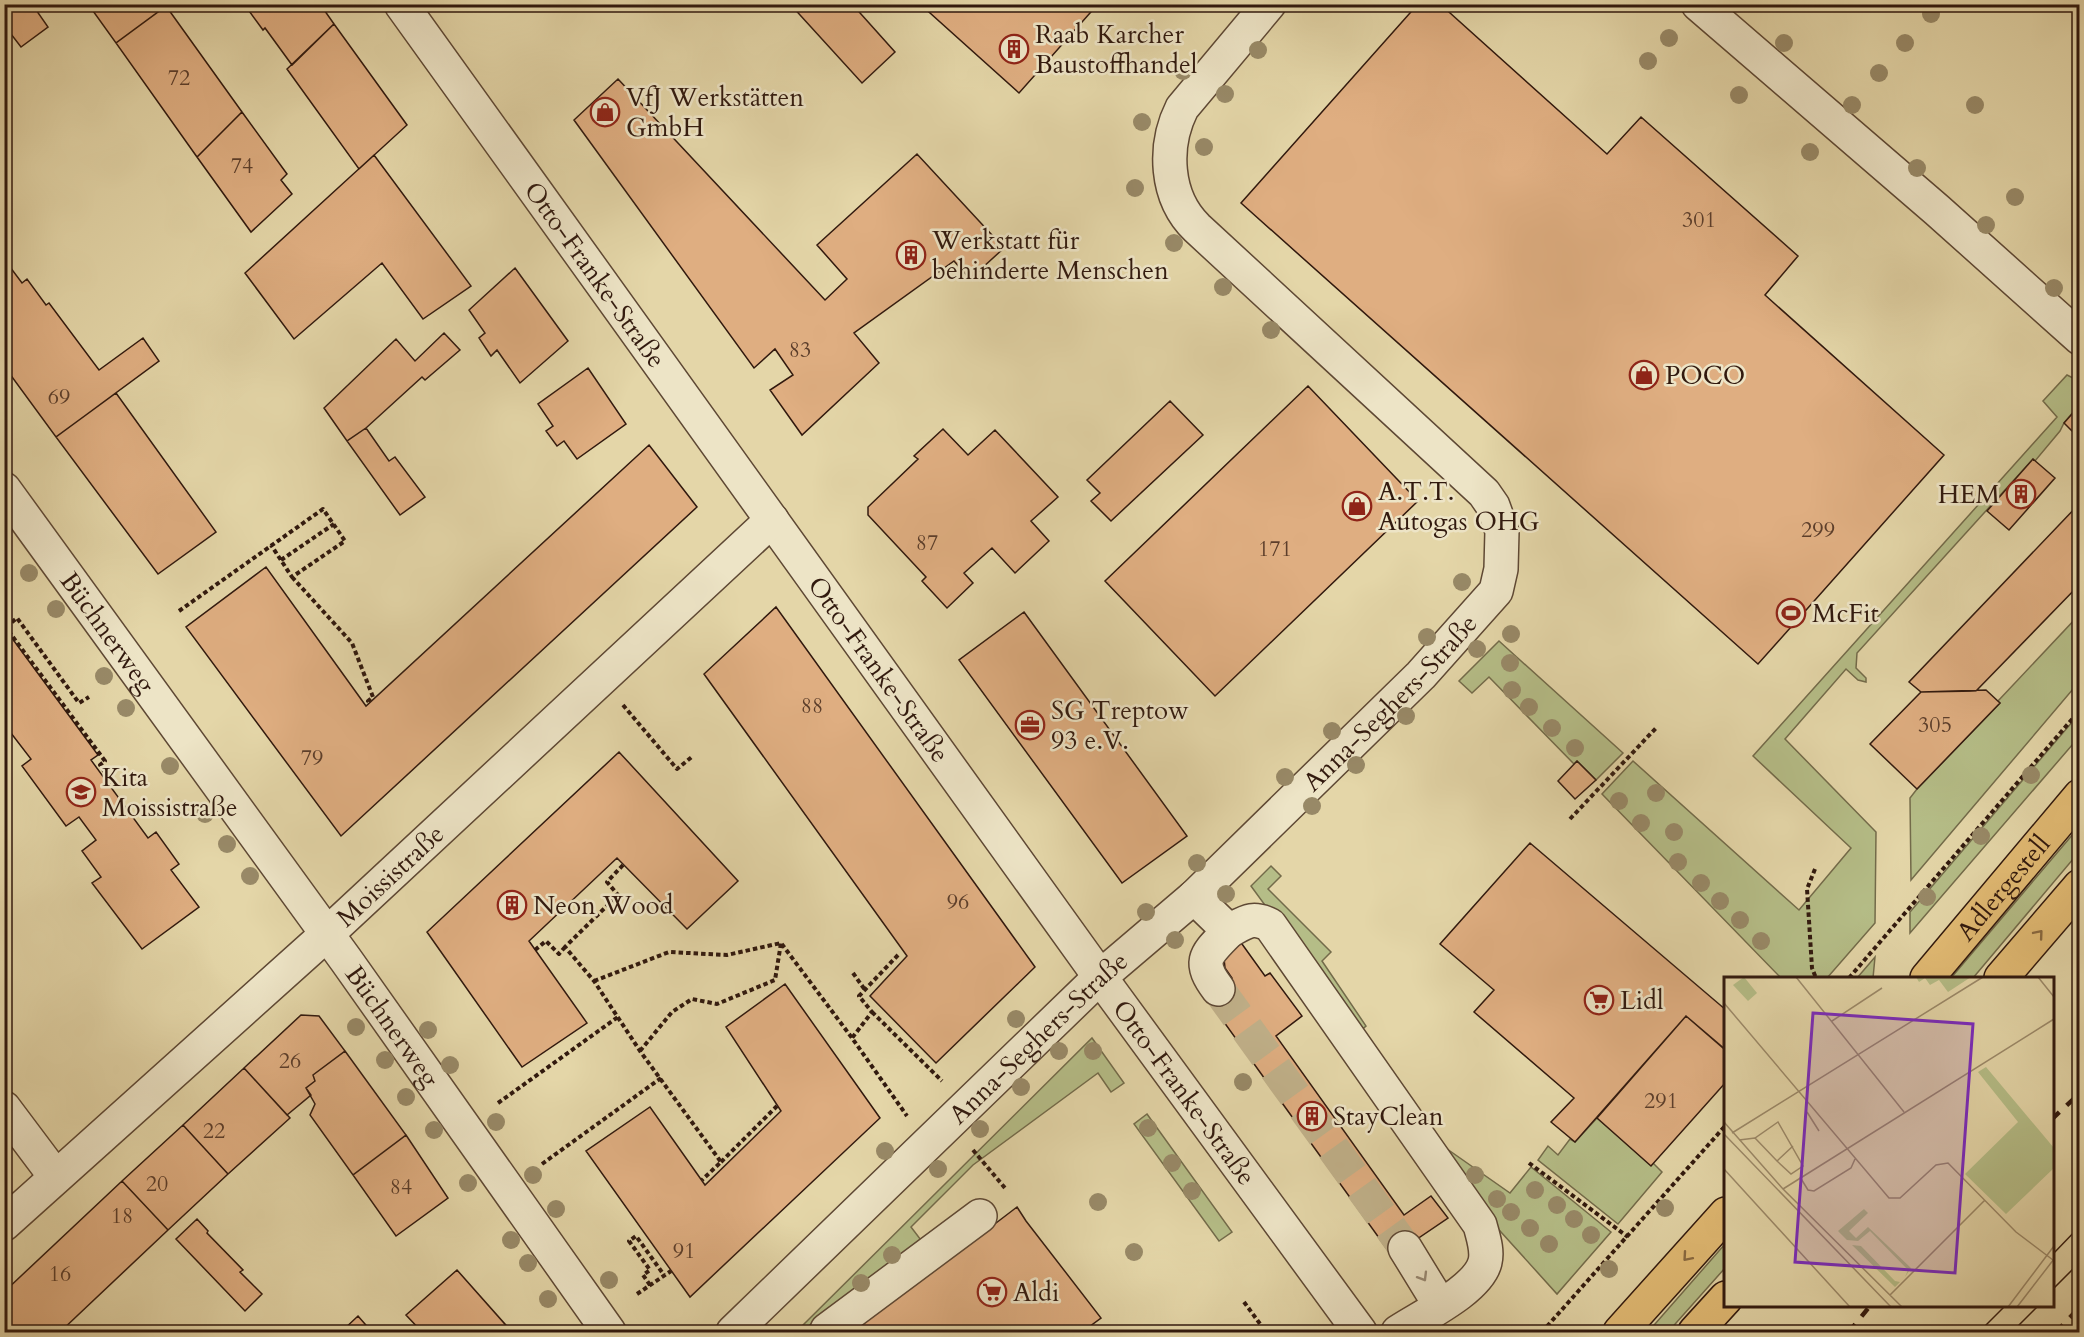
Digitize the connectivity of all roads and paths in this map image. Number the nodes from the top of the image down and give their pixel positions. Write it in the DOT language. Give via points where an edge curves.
graph roads {
  1 [pos="400,4"];
  2 [pos="1269,4"];
  3 [pos="1698,4"];
  4 [pos="2079,338"];
  5 [pos="4,489"];
  6 [pos="772,520"];
  7 [pos="334,524"];
  8 [pos="271,545"];
  9 [pos="281,560"];
  10 [pos="292,577"];
  11 [pos="179,611"];
  12 [pos="5,626"];
  13 [pos="89,697"];
  14 [pos="370,703"];
  15 [pos="621,703"];
  16 [pos="2079,710"];
  17 [pos="1656,728"];
  18 [pos="693,756"];
  19 [pos="109,785"];
  20 [pos="2079,796"];
  21 [pos="1570,819"];
  22 [pos="624,865"];
  23 [pos="1815,869"];
  24 [pos="2079,886"];
  25 [pos="1194,897"];
  26 [pos="1229,931"];
  27 [pos="327,934"];
  28 [pos="781,943"];
  29 [pos="565,947"];
  30 [pos="535,950"];
  31 [pos="898,955"];
  32 [pos="854,973"];
  33 [pos="1100,977"];
  34 [pos="1816,977"];
  35 [pos="1851,977"];
  36 [pos="1928,977"];
  37 [pos="2002,977"];
  38 [pos="594,981"];
  39 [pos="1218,989"];
  40 [pos="865,990"];
  41 [pos="872,1012"];
  42 [pos="618,1017"];
  43 [pos="852,1038"];
  44 [pos="640,1051"];
  45 [pos="660,1078"];
  46 [pos="942,1081"];
  47 [pos="498,1103"];
  48 [pos="777,1106"];
  49 [pos="4,1108"];
  50 [pos="907,1116"];
  51 [pos="1724,1126"];
  52 [pos="973,1150"];
  53 [pos="721,1162"];
  54 [pos="1529,1163"];
  55 [pos="542,1164"];
  56 [pos="55,1176"];
  57 [pos="702,1180"];
  58 [pos="1009,1193"];
  59 [pos="1724,1215"];
  60 [pos="980,1216"];
  61 [pos="4,1224"];
  62 [pos="1628,1236"];
  63 [pos="1406,1248"];
  64 [pos="671,1271"];
  65 [pos="664,1275"];
  66 [pos="650,1285"];
  67 [pos="637,1294"];
  68 [pos="1724,1299"];
  69 [pos="1244,1302"];
  70 [pos="1440,1305"];
  71 [pos="827,1330"];
  72 [pos="609,1332"];
  73 [pos="733,1332"];
  74 [pos="1266,1332"];
  75 [pos="1360,1332"];
  76 [pos="1398,1332"];
  77 [pos="1542,1332"];
  78 [pos="1620,1332"];
  79 [pos="1695,1332"];
  1 -- 6 [label="street, Otto-Franke-Straße"];
  2 -- 25 [label="street, Anna-Seghers-Straße" via="1182,108 1175,122 1170,170 1178,201 1197,228 1484,493 1502,531 1501,569 1496,591 1421,675"];
  3 -- 4 [label="street" via="1938,210"];
  5 -- 27 [label="street, Büchnerweg"];
  6 -- 27 [label="street, Moissistraße"];
  6 -- 33 [label="street, Otto-Franke-Straße"];
  7 -- 8 [label="path" via="323,509"];
  7 -- 9 [label="path"];
  7 -- 10 [label="path" via="345,541"];
  8 -- 9 [label="path"];
  8 -- 11 [label="path"];
  9 -- 10 [label="path"];
  10 -- 14 [label="path" via="352,643 373,697"];
  12 -- 13 [label="path" via="17,618 80,703"];
  12 -- 19 [label="path" via="105,761 100,765 112,783"];
  15 -- 18 [label="path" via="677,769"];
  16 -- 35 [label="path"];
  17 -- 21 [label="path"];
  20 -- 36 [label="main road, Adlergestell"];
  22 -- 29 [label="path" via="608,882 618,895"];
  23 -- 34 [label="path" via="1807,889"];
  37 -- 24 [label="main road, one-way"];
  25 -- 26 [label="street"];
  25 -- 33 [label="street, Anna-Seghers-Straße"];
  26 -- 39 [label="street" via="1205,961 1207,974"];
  26 -- 70 [label="street" via="1260,919 1270,925 1480,1226 1485,1264 1464,1290"];
  27 -- 56 [label="street, Moissistraße"];
  27 -- 72 [label="street, Büchnerweg"];
  28 -- 38 [label="path" via="728,955 669,952"];
  28 -- 43 [label="path"];
  28 -- 44 [label="path" via="775,980 717,1004 692,999 672,1012"];
  29 -- 30 [label="path" via="559,954 546,941"];
  29 -- 38 [label="path"];
  31 -- 40 [label="path"];
  32 -- 40 [label="path"];
  33 -- 73 [label="street, Anna-Seghers-Straße"];
  33 -- 75 [label="street, Otto-Franke-Straße"];
  38 -- 42 [label="path"];
  40 -- 41 [label="path" via="859,996"];
  41 -- 43 [label="path"];
  41 -- 46 [label="path"];
  42 -- 44 [label="path"];
  42 -- 47 [label="path"];
  43 -- 50 [label="path"];
  44 -- 45 [label="path"];
  45 -- 53 [label="path"];
  45 -- 55 [label="path"];
  48 -- 53 [label="path"];
  49 -- 56 [label="street"];
  51 -- 62 [label="path"];
  52 -- 58 [label="path"];
  53 -- 57 [label="path"];
  54 -- 62 [label="path"];
  56 -- 61 [label="street, Moissistraße"];
  59 -- 78 [label="main road, one-way"];
  60 -- 71 [label="street"];
  62 -- 77 [label="path"];
  63 -- 70 [label="street, one-way"];
  64 -- 65 [label="path"];
  65 -- 66 [label="path"];
  65 -- 66 [label="path" via="636,1236 629,1241 650,1270 643,1275"];
  66 -- 67 [label="path"];
  68 -- 79 [label="main road"];
  69 -- 74 [label="path"];
  70 -- 76 [label="street"];
}
